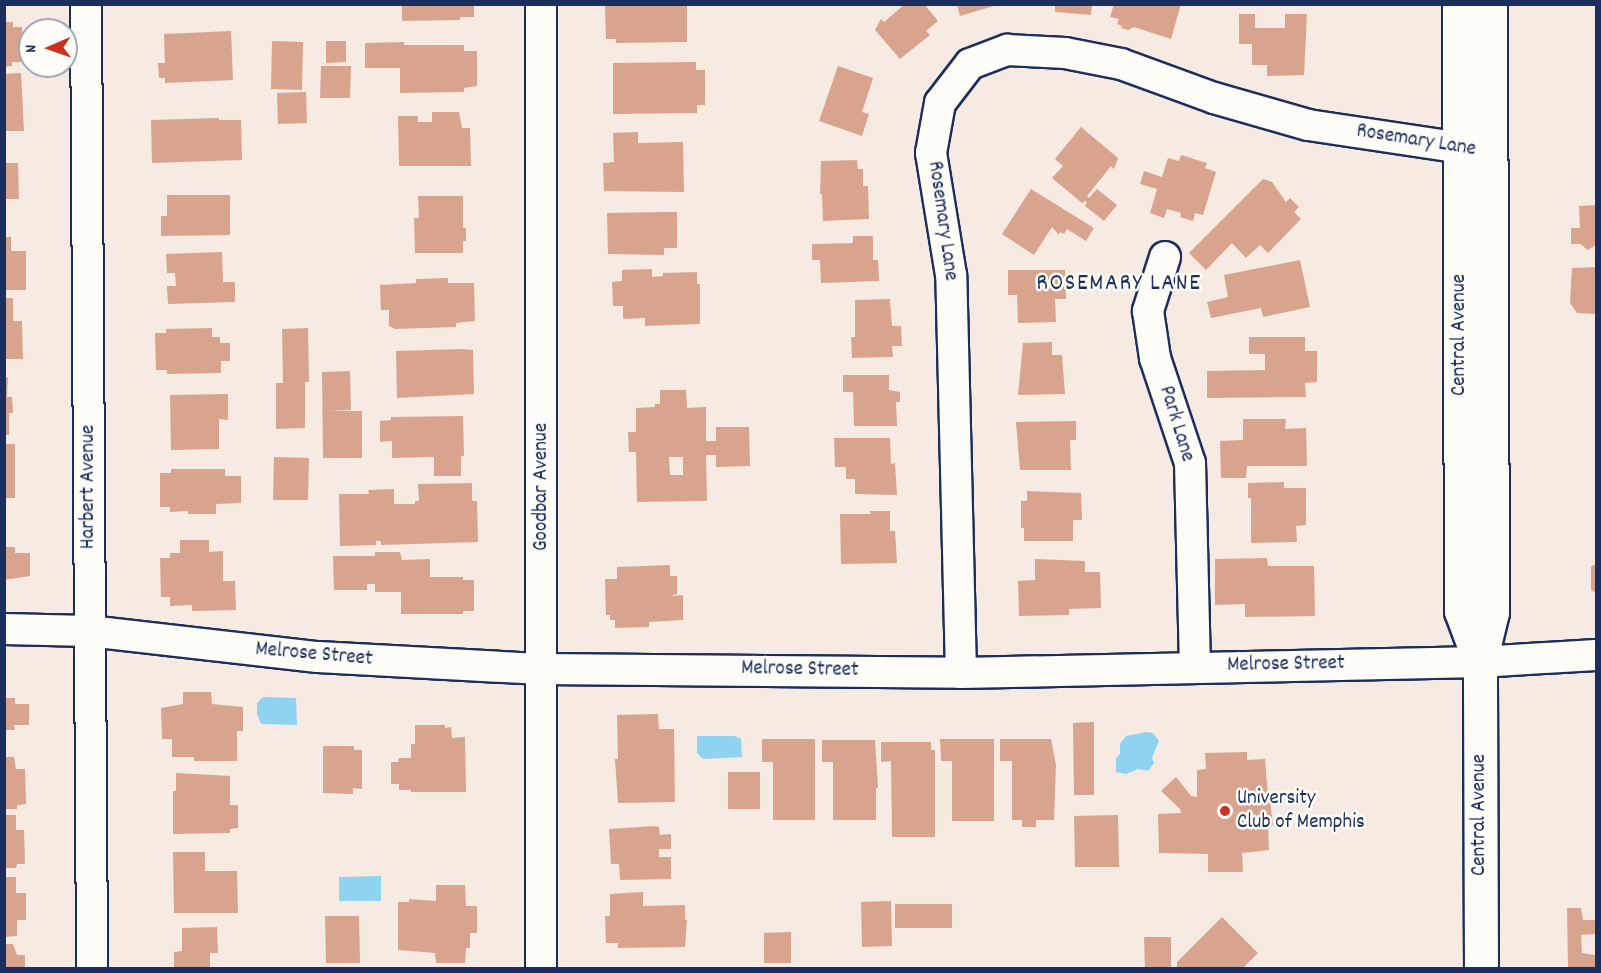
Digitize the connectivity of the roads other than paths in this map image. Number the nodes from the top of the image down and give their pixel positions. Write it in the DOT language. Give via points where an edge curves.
graph roads {
  1 [pos="87,4"];
  2 [pos="541,4"];
  3 [pos="1459,4"];
  4 [pos="1490,4"];
  5 [pos="1474,149"];
  6 [pos="1165,256"];
  7 [pos="4,629"];
  8 [pos="89,631"];
  9 [pos="1596,655"];
  10 [pos="1480,662"];
  11 [pos="1195,667"];
  12 [pos="542,669"];
  13 [pos="961,673"];
  14 [pos="92,969"];
  15 [pos="541,969"];
  16 [pos="1481,969"];
  1 -- 8 [label="street, Harbert Avenue"];
  2 -- 12 [label="street, Goodbar Avenue"];
  3 -- 5 [label="main road, Central Avenue"];
  4 -- 5 [label="main road, Central Avenue"];
  5 -- 10 [label="main road, Central Avenue" via="1461,611"];
  5 -- 13 [label="street, Rosemary Lane" via="1308,125 1214,98 1121,64 1065,53 1007,50 970,64 940,103 931,153 951,275"];
  6 -- 11 [label="street, Park Lane" via="1148,310 1155,358 1190,463"];
  7 -- 8 [label="street, Melrose Street"];
  8 -- 12 [label="street, Melrose Street" via="318,657"];
  8 -- 14 [label="street, Harbert Avenue"];
  9 -- 10 [label="street, Melrose Street"];
  10 -- 11 [label="street, Melrose Street"];
  10 -- 16 [label="main road, Central Avenue"];
  11 -- 13 [label="street, Melrose Street"];
  12 -- 13 [label="street, Melrose Street"];
  12 -- 15 [label="street, Goodbar Avenue"];
}
